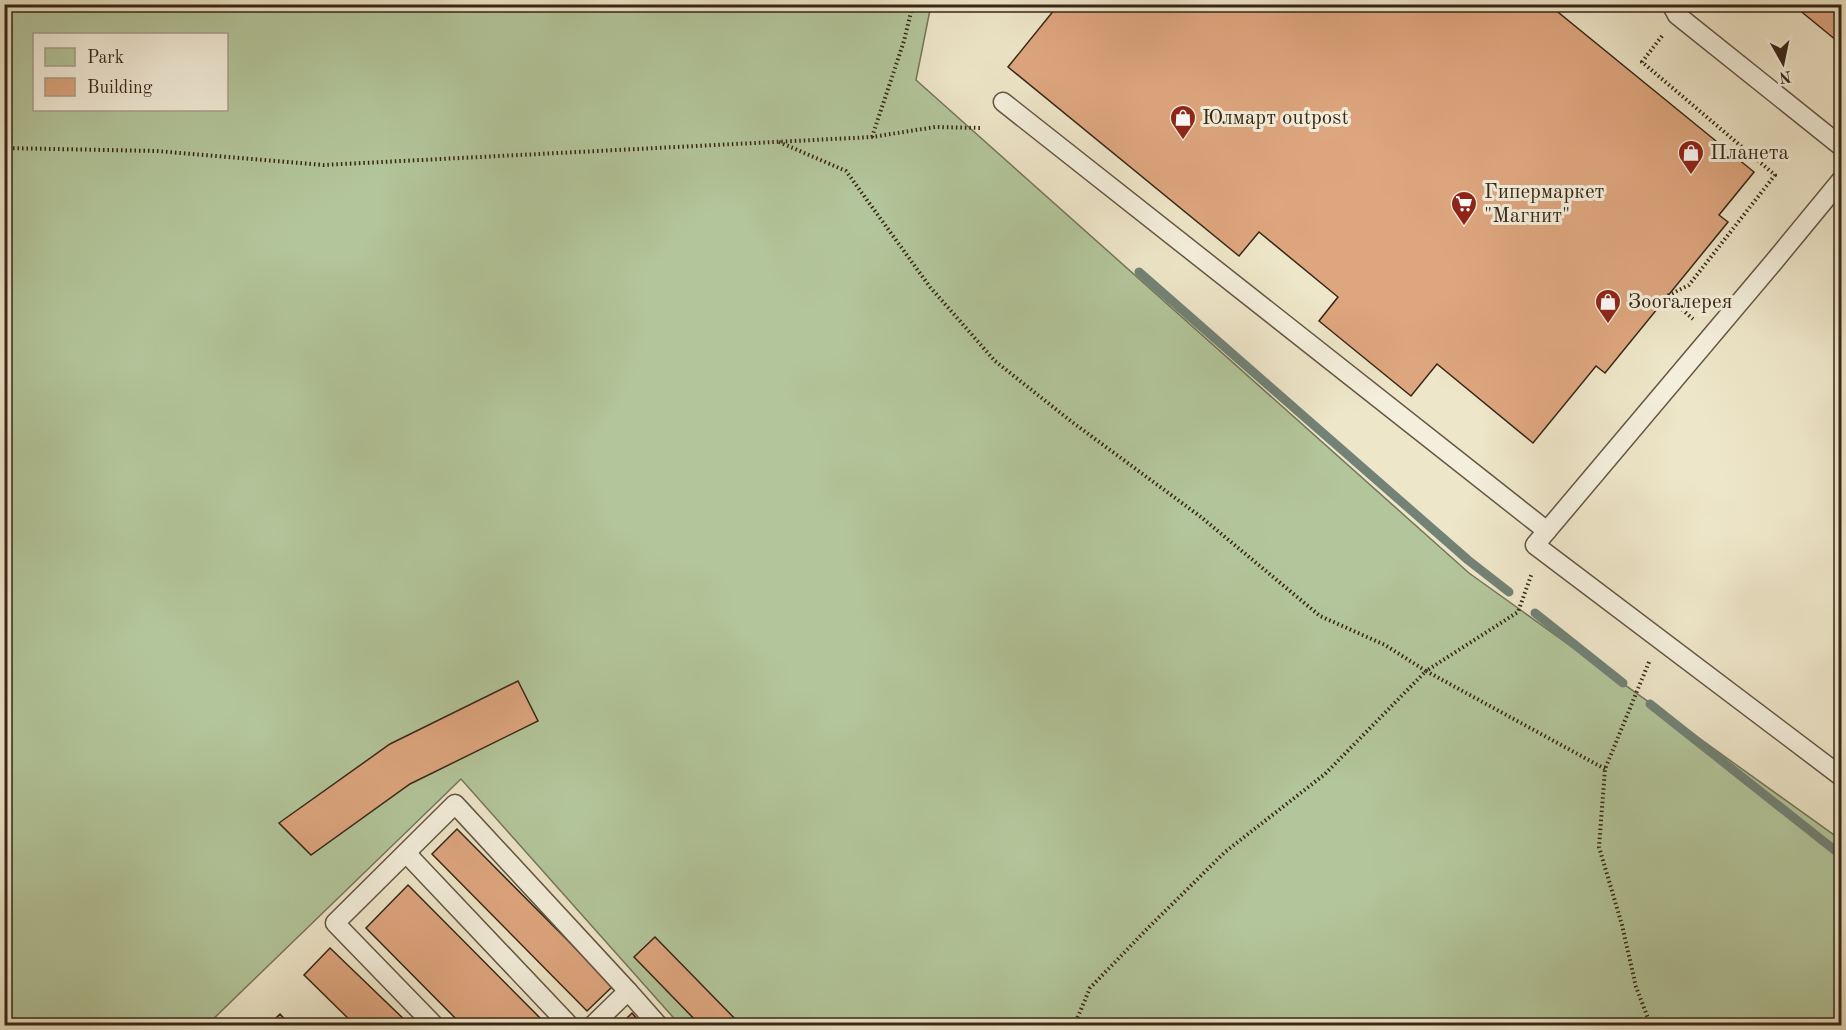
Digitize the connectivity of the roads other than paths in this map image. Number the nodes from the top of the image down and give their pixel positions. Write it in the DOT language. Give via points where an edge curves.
graph roads {
  1 [pos="1674,10"];
  2 [pos="1003,102"];
  3 [pos="1842,147"];
  4 [pos="1842,178"];
  5 [pos="1547,531"];
  6 [pos="1842,777"];
  7 [pos="405,853"];
  8 [pos="628,991"];
  9 [pos="435,1026"];
  10 [pos="570,1026"];
  11 [pos="592,1026"];
  12 [pos="659,1026"];
  1 -- 3 [label="lane"];
  2 -- 5 [label="lane"];
  4 -- 5 [label="lane"];
  5 -- 6 [label="lane" via="1535,545"];
  7 -- 8 [label="lane" via="455,804"];
  7 -- 9 [label="lane" via="335,923"];
  7 -- 10 [label="lane"];
  8 -- 11 [label="lane"];
  8 -- 12 [label="lane"];
}
